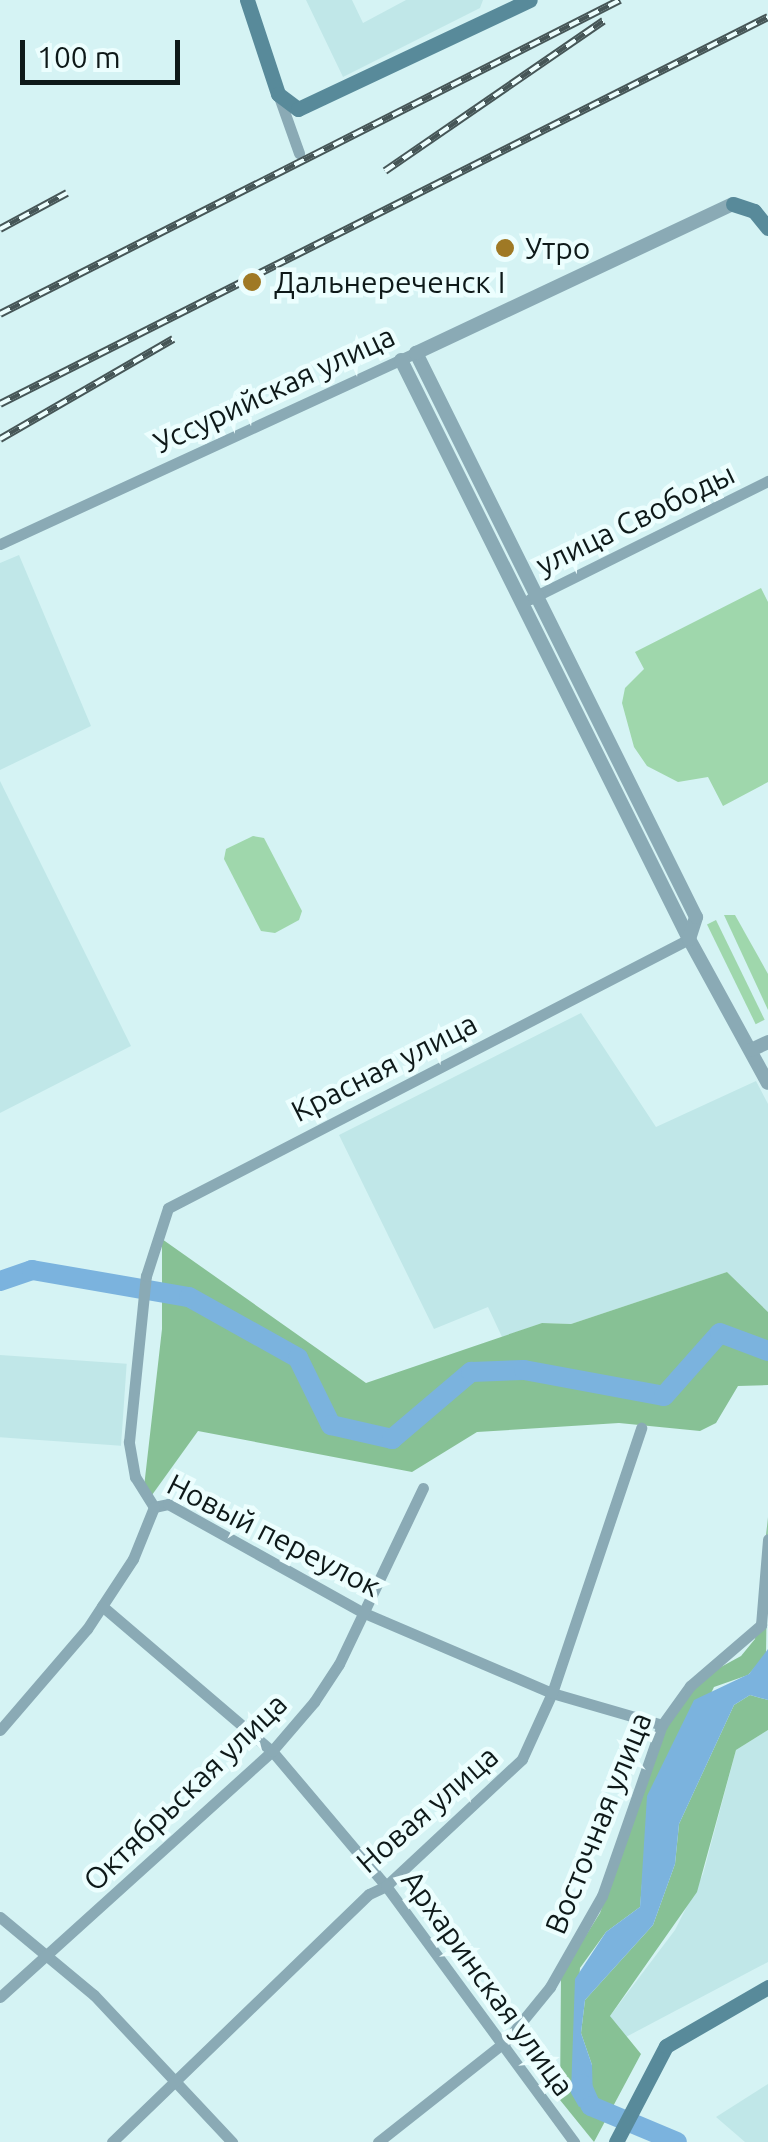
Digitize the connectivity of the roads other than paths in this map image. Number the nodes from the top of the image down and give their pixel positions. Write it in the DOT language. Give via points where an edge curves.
graph roads {
  1 [pos="247,0"];
  2 [pos="530,0"];
  3 [pos="278,94"];
  4 [pos="299,153"];
  5 [pos="733,204"];
  6 [pos="768,228"];
  7 [pos="408,357"];
  8 [pos="768,481"];
  9 [pos="0,544"];
  10 [pos="532,598"];
  11 [pos="689,940"];
  12 [pos="768,1042"];
  13 [pos="751,1050"];
  14 [pos="768,1083"];
  15 [pos="142,1319"];
  16 [pos="641,1428"];
  17 [pos="423,1488"];
  18 [pos="154,1508"];
  19 [pos="768,1539"];
  20 [pos="102,1606"];
  21 [pos="362,1612"];
  22 [pos="552,1693"];
  23 [pos="662,1725"];
  24 [pos="0,1730"];
  25 [pos="272,1751"];
  26 [pos="386,1886"];
  27 [pos="0,1917"];
  28 [pos="49,1956"];
  29 [pos="768,1987"];
  30 [pos="0,1997"];
  31 [pos="506,2041"];
  32 [pos="177,2084"];
  33 [pos="112,2142"];
  34 [pos="232,2142"];
  35 [pos="378,2142"];
  36 [pos="574,2142"];
  37 [pos="616,2142"];
  1 -- 3 [label="main road"];
  2 -- 3 [label="main road" via="314,106 292,106"];
  3 -- 4 [label="street"];
  5 -- 6 [label="main road" via="754,212"];
  5 -- 7 [label="street, Уссурийская улица"];
  7 -- 9 [label="street, Уссурийская улица"];
  7 -- 10 [label="street"];
  8 -- 10 [label="street, улица Свободы"];
  10 -- 11 [label="street"];
  11 -- 13 [label="street"];
  11 -- 15 [label="street, Красная улица" via="176,1201 156,1229"];
  12 -- 13 [label="street"];
  13 -- 14 [label="street"];
  15 -- 18 [label="street, Новый переулок" via="129,1456"];
  16 -- 22 [label="street, Новая улица"];
  17 -- 21 [label="street, Октябрьская улица"];
  18 -- 20 [label="street" via="133,1559"];
  18 -- 21 [label="street, Новый переулок" via="168,1504"];
  19 -- 23 [label="street, Восточная улица" via="757,1632 709,1666"];
  20 -- 24 [label="street"];
  20 -- 25 [label="street, Архаринская улица"];
  21 -- 22 [label="street, Новый переулок"];
  21 -- 25 [label="street, Октябрьская улица" via="327,1684"];
  22 -- 23 [label="street, Новый переулок"];
  22 -- 26 [label="street, Новая улица" via="522,1759"];
  23 -- 31 [label="street, Восточная улица" via="590,1922 550,1988"];
  25 -- 26 [label="street, Архаринская улица"];
  25 -- 28 [label="street, Октябрьская улица"];
  26 -- 31 [label="street, Архаринская улица"];
  26 -- 32 [label="street, Новая улица" via="369,1894"];
  27 -- 28 [label="street"];
  28 -- 30 [label="street, Октябрьская улица"];
  28 -- 32 [label="street"];
  29 -- 37 [label="main road" via="674,2039"];
  31 -- 35 [label="street, Восточная улица"];
  31 -- 36 [label="street, Архаринская улица"];
  32 -- 33 [label="street, Новая улица"];
  32 -- 34 [label="street"];
}
